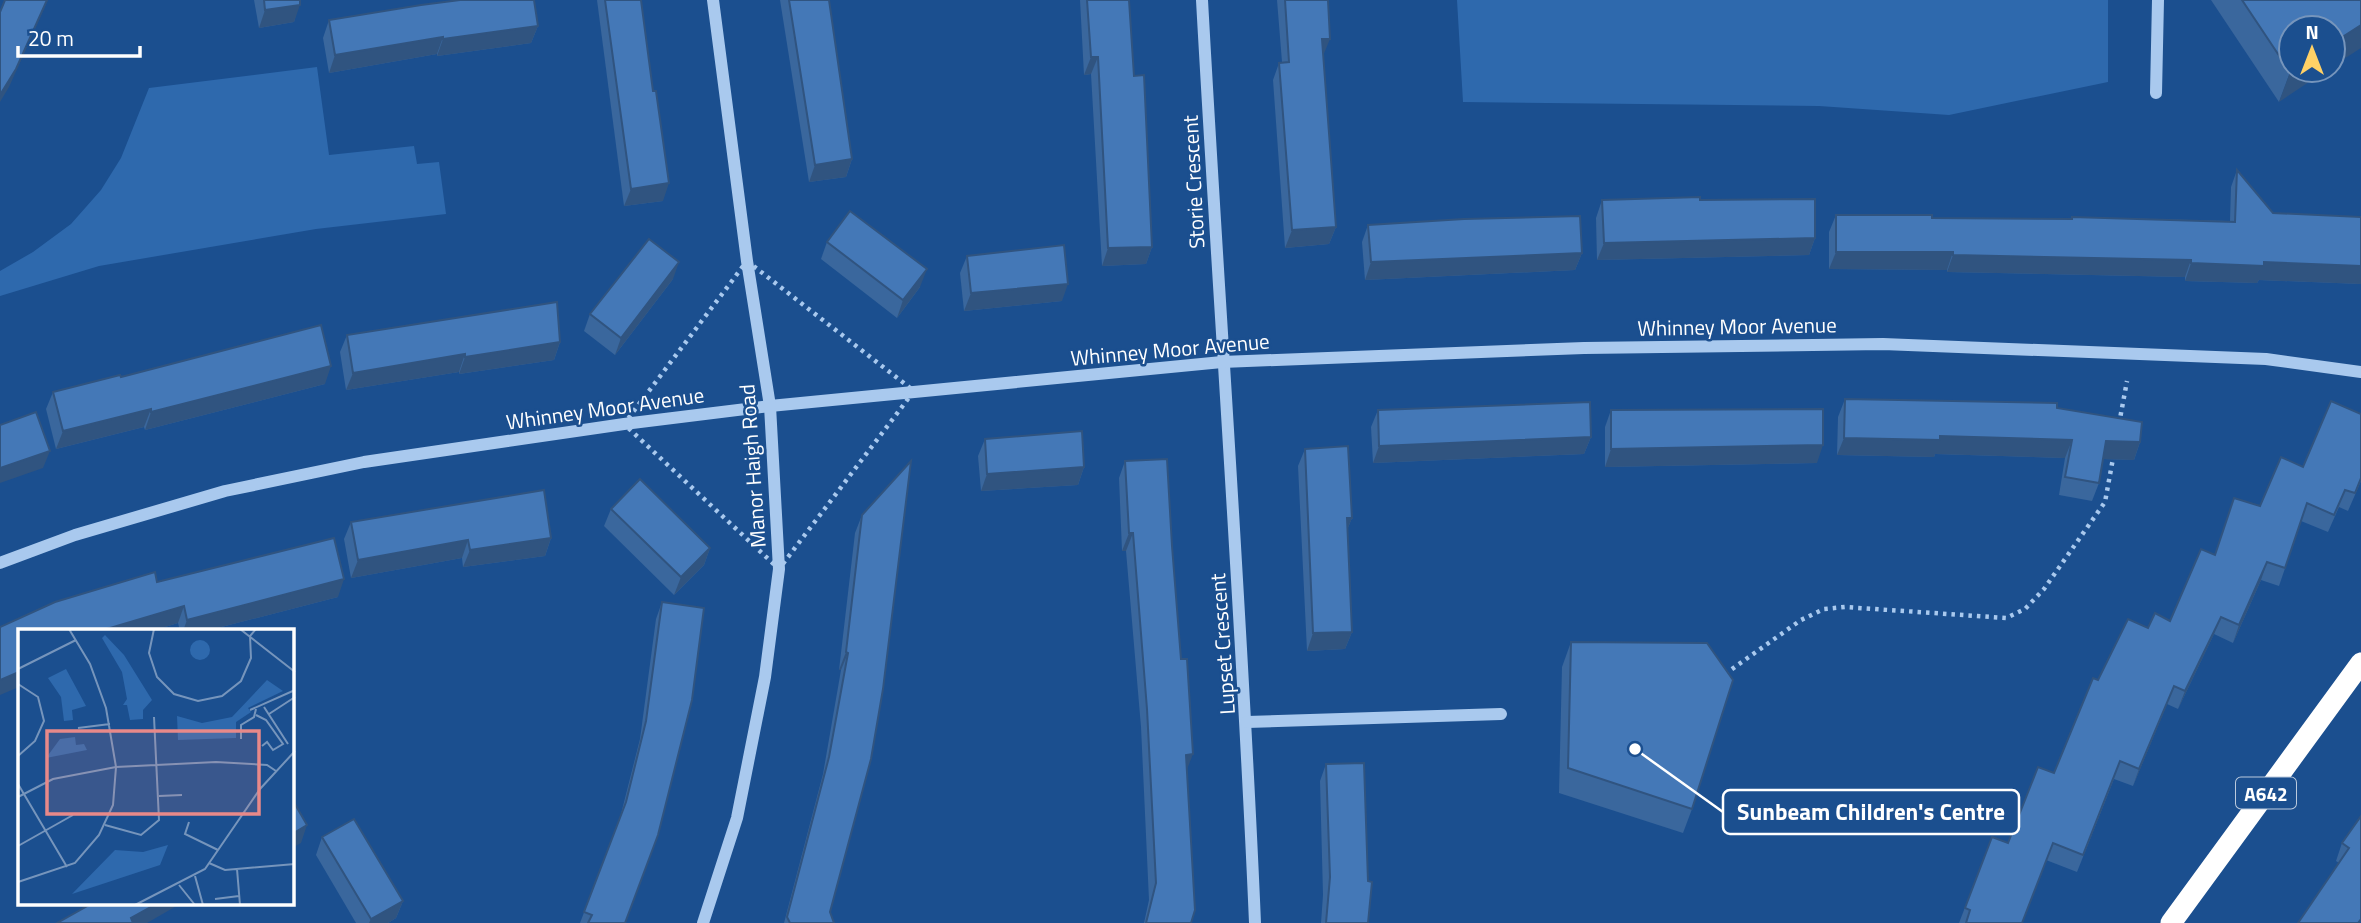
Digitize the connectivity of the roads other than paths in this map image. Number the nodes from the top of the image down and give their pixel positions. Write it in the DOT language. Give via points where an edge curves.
graph roads {
  1 [pos="713,0"];
  2 [pos="1202,0"];
  3 [pos="2158,0"];
  4 [pos="2156,93"];
  5 [pos="1222,362"];
  6 [pos="2361,372"];
  7 [pos="770,406"];
  8 [pos="0,563"];
  9 [pos="2361,663"];
  10 [pos="1501,714"];
  11 [pos="1247,722"];
  12 [pos="703,923"];
  13 [pos="1255,923"];
  14 [pos="2171,923"];
  1 -- 7 [label="street, Manor Haigh Road"];
  2 -- 5 [label="street, Storie Crescent"];
  3 -- 4 [label="street"];
  5 -- 6 [label="street, Whinney Moor Avenue" via="1584,348 1883,344 2266,359"];
  5 -- 7 [label="street, Whinney Moor Avenue"];
  5 -- 11 [label="street, Lupset Crescent"];
  7 -- 8 [label="street, Whinney Moor Avenue" via="364,462 225,491 75,535"];
  7 -- 12 [label="street, Manor Haigh Road" via="779,569 765,677 737,818"];
  9 -- 14 [label="highway, A642"];
  10 -- 11 [label="street"];
  11 -- 13 [label="street, Lupset Crescent"];
}
